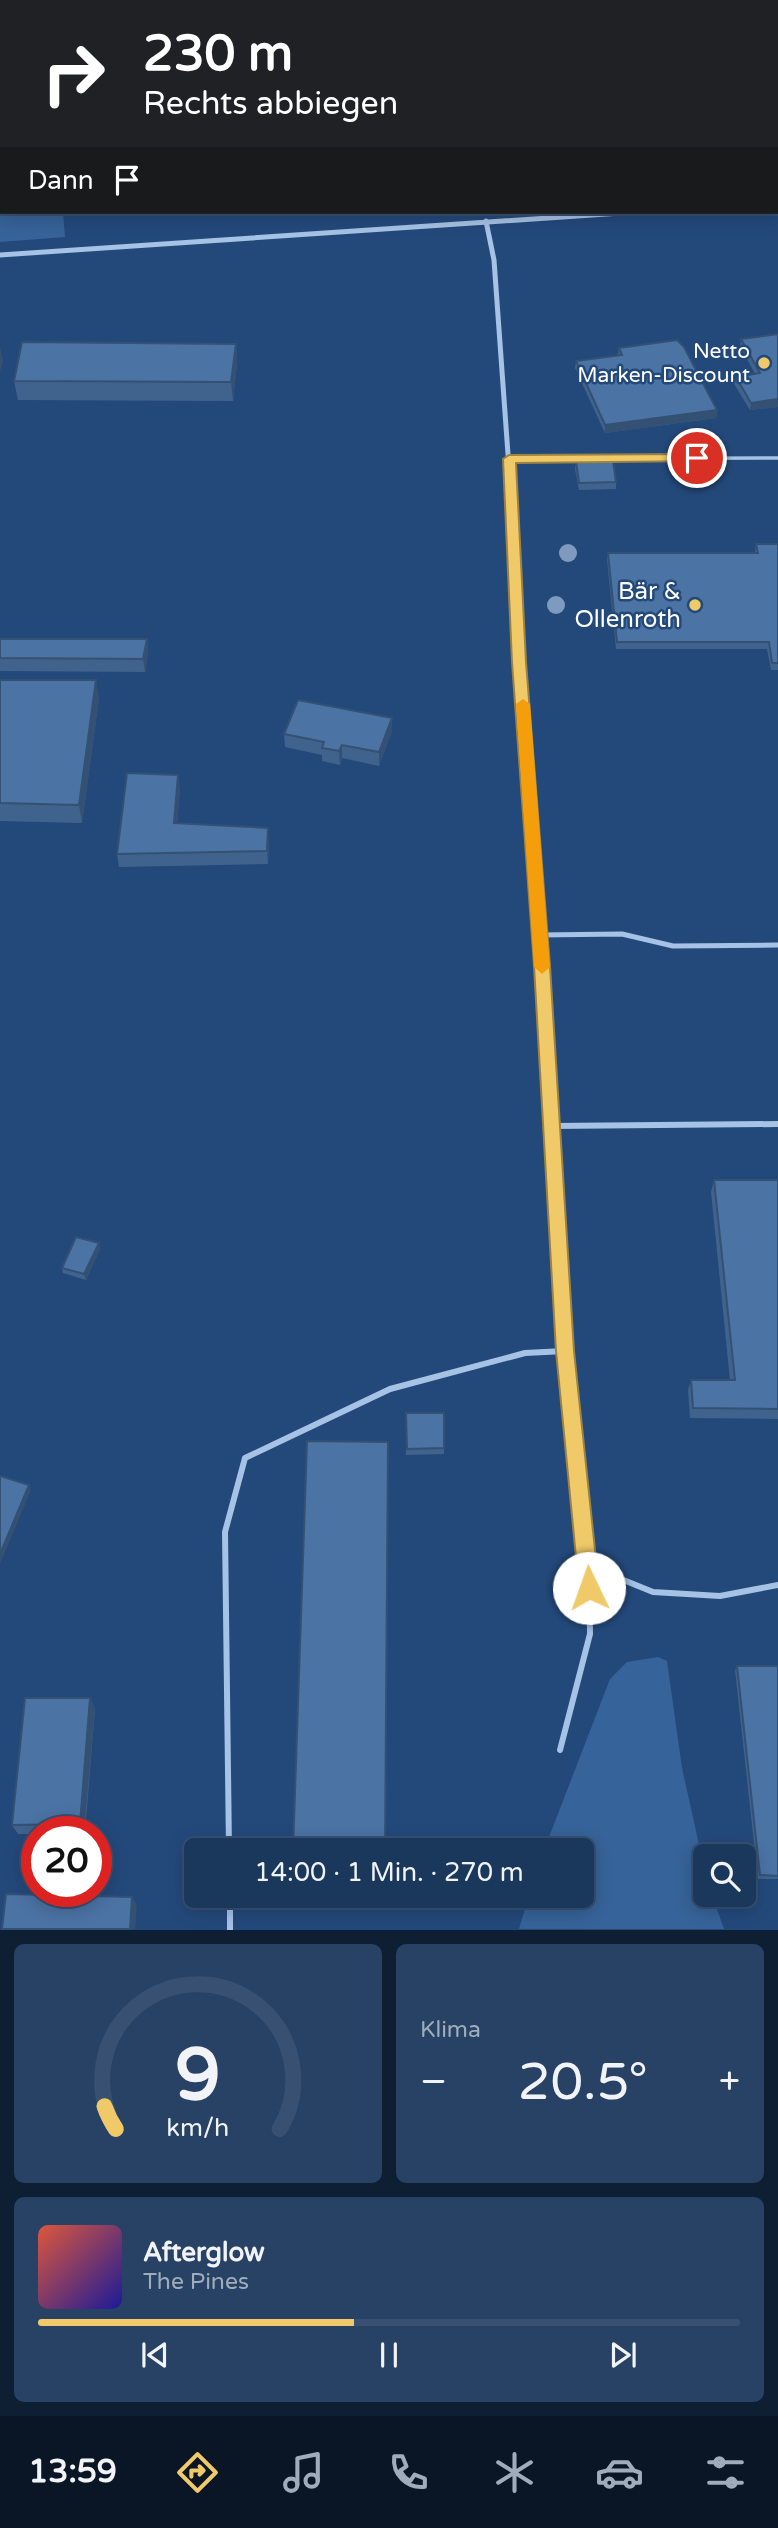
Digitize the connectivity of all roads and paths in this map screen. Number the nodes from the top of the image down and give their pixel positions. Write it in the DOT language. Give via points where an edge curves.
graph roads {
  1 [pos="603,214"];
  2 [pos="486,221"];
  3 [pos="0,255"];
  4 [pos="778,458"];
  5 [pos="509,459"];
  6 [pos="540,934"];
  7 [pos="778,945"];
  8 [pos="778,1124"];
  9 [pos="552,1125"];
  10 [pos="565,1351"];
  11 [pos="589,1566"];
  12 [pos="778,1585"];
  13 [pos="560,1750"];
  14 [pos="229,1838"];
  15 [pos="229,1908"];
  16 [pos="230,1930"];
  1 -- 2 [label="street"];
  2 -- 3 [label="street"];
  2 -- 5 [label="street" via="494,260"];
  4 -- 5 [label="lane"];
  5 -- 6 [label="street"];
  6 -- 7 [label="lane" via="622,934 673,946"];
  6 -- 9 [label="street"];
  8 -- 9 [label="lane"];
  9 -- 10 [label="street"];
  10 -- 11 [label="street"];
  10 -- 14 [label="lane" via="525,1353 390,1389 245,1458 225,1531"];
  11 -- 12 [label="lane" via="653,1592 720,1596"];
  11 -- 13 [label="lane" via="590,1634"];
  15 -- 16 [label="lane"];
}
